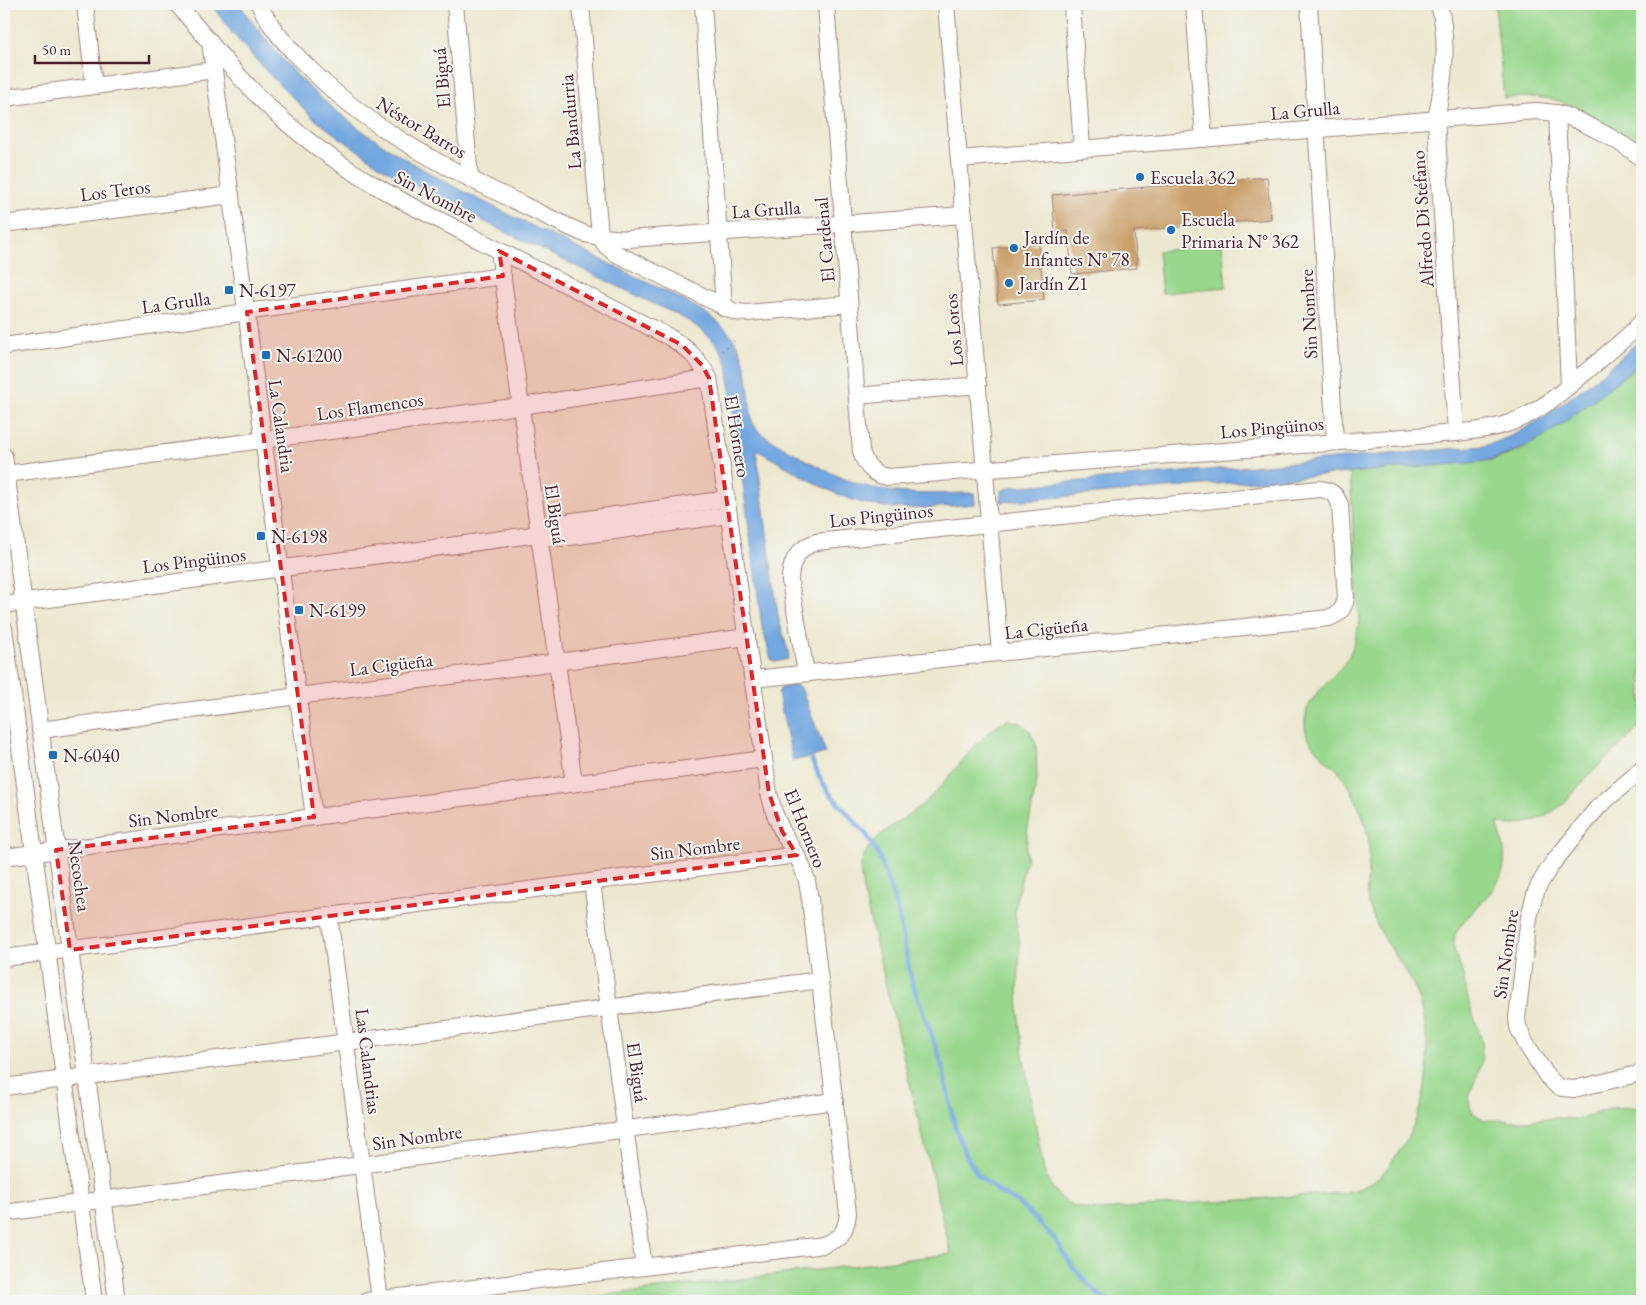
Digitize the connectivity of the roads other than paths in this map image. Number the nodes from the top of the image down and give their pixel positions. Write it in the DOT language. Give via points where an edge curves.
graph roads {
  1 [pos="85,4"];
  2 [pos="178,4"];
  3 [pos="259,4"];
  4 [pos="455,4"];
  5 [pos="581,4"];
  6 [pos="703,4"];
  7 [pos="826,4"];
  8 [pos="946,4"];
  9 [pos="1072,4"];
  10 [pos="1194,4"];
  11 [pos="1309,4"];
  12 [pos="1439,4"];
  13 [pos="210,41"];
  14 [pos="214,70"];
  15 [pos="94,86"];
  16 [pos="4,98"];
  17 [pos="1558,113"];
  18 [pos="1436,120"];
  19 [pos="1316,130"];
  20 [pos="1204,139"];
  21 [pos="1082,149"];
  22 [pos="959,159"];
  23 [pos="1642,159"];
  24 [pos="470,179"];
  25 [pos="231,195"];
  26 [pos="964,215"];
  27 [pos="4,224"];
  28 [pos="843,224"];
  29 [pos="718,233"];
  30 [pos="600,238"];
  31 [pos="499,251"];
  32 [pos="503,276"];
  33 [pos="849,304"];
  34 [pos="724,308"];
  35 [pos="246,312"];
  36 [pos="1642,321"];
  37 [pos="4,346"];
  38 [pos="708,378"];
  39 [pos="978,385"];
  40 [pos="1569,385"];
  41 [pos="856,396"];
  42 [pos="521,406"];
  43 [pos="1456,433"];
  44 [pos="264,440"];
  45 [pos="1335,442"];
  46 [pos="4,456"];
  47 [pos="870,470"];
  48 [pos="985,470"];
  49 [pos="6,474"];
  50 [pos="728,507"];
  51 [pos="989,524"];
  52 [pos="539,534"];
  53 [pos="281,568"];
  54 [pos="23,602"];
  55 [pos="4,605"];
  56 [pos="1341,611"];
  57 [pos="4,628"];
  58 [pos="747,637"];
  59 [pos="1000,653"];
  60 [pos="557,662"];
  61 [pos="806,673"];
  62 [pos="753,679"];
  63 [pos="298,696"];
  64 [pos="40,730"];
  65 [pos="11,734"];
  66 [pos="764,759"];
  67 [pos="1642,768"];
  68 [pos="574,784"];
  69 [pos="314,817"];
  70 [pos="56,850"];
  71 [pos="34,853"];
  72 [pos="797,855"];
  73 [pos="4,857"];
  74 [pos="592,882"];
  75 [pos="329,916"];
  76 [pos="70,950"];
  77 [pos="47,953"];
  78 [pos="4,958"];
  79 [pos="820,980"];
  80 [pos="609,1008"];
  81 [pos="346,1042"];
  82 [pos="1642,1073"];
  83 [pos="86,1076"];
  84 [pos="64,1079"];
  85 [pos="4,1086"];
  86 [pos="835,1101"];
  87 [pos="626,1129"];
  88 [pos="362,1165"];
  89 [pos="103,1200"];
  90 [pos="81,1203"];
  91 [pos="4,1213"];
  92 [pos="644,1267"];
  93 [pos="373,1300"];
  94 [pos="94,1301"];
  95 [pos="117,1301"];
  1 -- 15 [label="street"];
  2 -- 13 [label="street, Sin Nombre"];
  3 -- 24 [label="street, Néstor Barros" via="290,50 337,95 417,151"];
  4 -- 24 [label="street, El Biguá"];
  5 -- 30 [label="street, La Bandurria"];
  6 -- 29 [label="street"];
  7 -- 28 [label="street, El Cardenal"];
  8 -- 22 [label="street, Los Loros"];
  9 -- 21 [label="street"];
  10 -- 20 [label="street"];
  11 -- 19 [label="street, Sin Nombre"];
  12 -- 18 [label="street, Alfredo Di Stéfano" via="1446,46 1444,83"];
  13 -- 14 [label="street, La Calandria"];
  13 -- 31 [label="street, Sin Nombre" via="267,106 311,144 378,187"];
  14 -- 15 [label="street"];
  14 -- 25 [label="street, La Calandria"];
  15 -- 16 [label="street"];
  17 -- 18 [label="street, La Grulla" via="1536,111"];
  17 -- 23 [label="street, La Grulla" via="1627,147"];
  17 -- 40 [label="street"];
  18 -- 19 [label="street, La Grulla"];
  18 -- 43 [label="street, Alfredo Di Stéfano"];
  19 -- 20 [label="street, La Grulla"];
  19 -- 45 [label="street, Sin Nombre"];
  20 -- 21 [label="street, La Grulla"];
  21 -- 22 [label="street, La Grulla"];
  22 -- 26 [label="street, Los Loros"];
  24 -- 30 [label="street, Néstor Barros" via="571,228"];
  25 -- 27 [label="street, Los Teros"];
  25 -- 35 [label="street, La Calandria"];
  26 -- 28 [label="street, La Grulla"];
  26 -- 39 [label="street, Los Loros"];
  28 -- 29 [label="street, La Grulla"];
  28 -- 33 [label="street, El Cardenal"];
  29 -- 30 [label="street, La Grulla"];
  29 -- 34 [label="street"];
  30 -- 34 [label="street" via="613,252"];
  31 -- 32 [label="street, El Biguá"];
  31 -- 38 [label="street, Sin Nombre" via="682,345 694,354"];
  32 -- 35 [label="street, La Grulla"];
  32 -- 42 [label="street, El Biguá"];
  33 -- 34 [label="street" via="747,313"];
  33 -- 41 [label="street, El Cardenal"];
  35 -- 37 [label="street, La Grulla"];
  35 -- 44 [label="street, La Calandria"];
  36 -- 40 [label="street, Los Pingüinos"];
  38 -- 42 [label="street, Los Flamencos"];
  38 -- 50 [label="street, El Hornero"];
  39 -- 41 [label="street"];
  39 -- 48 [label="street, Los Loros"];
  40 -- 43 [label="street, Los Pingüinos" via="1529,414 1512,422"];
  41 -- 47 [label="street, El Cardenal" via="861,451"];
  42 -- 44 [label="street, Los Flamencos"];
  42 -- 52 [label="street, El Biguá"];
  43 -- 45 [label="street, Los Pingüinos"];
  44 -- 49 [label="street, Los Flamencos"];
  44 -- 53 [label="street, La Calandria"];
  45 -- 48 [label="street, Los Pingüinos"];
  46 -- 49 [label="street, Necochea"];
  47 -- 48 [label="street, Los Pingüinos" via="888,477"];
  48 -- 51 [label="street, Los Loros"];
  49 -- 54 [label="street, Necochea"];
  50 -- 52 [label="street, Los Pingüinos" via="560,523"];
  50 -- 58 [label="street, El Hornero"];
  51 -- 56 [label="street, Los Pingüinos" via="1319,489 1333,492 1340,504 1346,598"];
  51 -- 59 [label="street, Los Loros"];
  51 -- 61 [label="street, Los Pingüinos" via="816,542 801,549 792,564 790,581"];
  52 -- 53 [label="street, Los Pingüinos"];
  52 -- 60 [label="street, El Biguá"];
  53 -- 54 [label="street, Los Pingüinos"];
  53 -- 63 [label="street, La Calandria"];
  54 -- 55 [label="street, Los Pingüinos"];
  54 -- 64 [label="street, Necochea"];
  56 -- 59 [label="street, La Cigüeña" via="1329,618"];
  57 -- 65 [label="street"];
  58 -- 60 [label="street, La Cigüeña"];
  58 -- 62 [label="street, El Hornero"];
  59 -- 61 [label="street, La Cigüeña"];
  60 -- 63 [label="street, La Cigüeña"];
  60 -- 68 [label="street, El Biguá"];
  61 -- 62 [label="street, La Cigüeña"];
  62 -- 66 [label="street, El Hornero"];
  63 -- 64 [label="street, La Cigüeña"];
  63 -- 69 [label="street, La Calandria"];
  64 -- 70 [label="street, Necochea"];
  65 -- 71 [label="street"];
  66 -- 68 [label="street, Sin Nombre"];
  66 -- 72 [label="street, El Hornero" via="774,812"];
  67 -- 82 [label="street, Sin Nombre" via="1598,806 1540,883 1529,917 1517,1018 1526,1044 1556,1086 1574,1089"];
  68 -- 69 [label="street, Sin Nombre"];
  69 -- 70 [label="street, Sin Nombre"];
  70 -- 71 [label="street, Sin Nombre"];
  70 -- 76 [label="street, Necochea"];
  71 -- 73 [label="street, Sin Nombre"];
  71 -- 77 [label="street"];
  72 -- 74 [label="street, Sin Nombre"];
  72 -- 79 [label="street, El Hornero" via="807,881"];
  74 -- 75 [label="street, Sin Nombre"];
  74 -- 80 [label="street, El Biguá"];
  75 -- 76 [label="street, Sin Nombre"];
  75 -- 81 [label="street, Las Calandrias"];
  76 -- 77 [label="street, Sin Nombre"];
  76 -- 83 [label="street, Necochea"];
  77 -- 78 [label="street, Sin Nombre"];
  77 -- 84 [label="street"];
  79 -- 80 [label="street"];
  79 -- 86 [label="street, El Hornero"];
  80 -- 81 [label="street"];
  80 -- 87 [label="street, El Biguá"];
  81 -- 83 [label="street"];
  81 -- 88 [label="street, Las Calandrias"];
  83 -- 84 [label="street"];
  83 -- 89 [label="street, Necochea"];
  84 -- 85 [label="street"];
  84 -- 90 [label="street"];
  86 -- 87 [label="street, Sin Nombre"];
  86 -- 92 [label="street, El Hornero" via="848,1213 847,1224 834,1241"];
  87 -- 88 [label="street, Sin Nombre"];
  87 -- 92 [label="street, El Biguá"];
  88 -- 89 [label="street, Sin Nombre"];
  88 -- 93 [label="street, Las Calandrias"];
  89 -- 90 [label="street, Sin Nombre"];
  89 -- 95 [label="street, Necochea"];
  90 -- 91 [label="street, Sin Nombre"];
  90 -- 94 [label="street"];
  92 -- 93 [label="street"];
}
